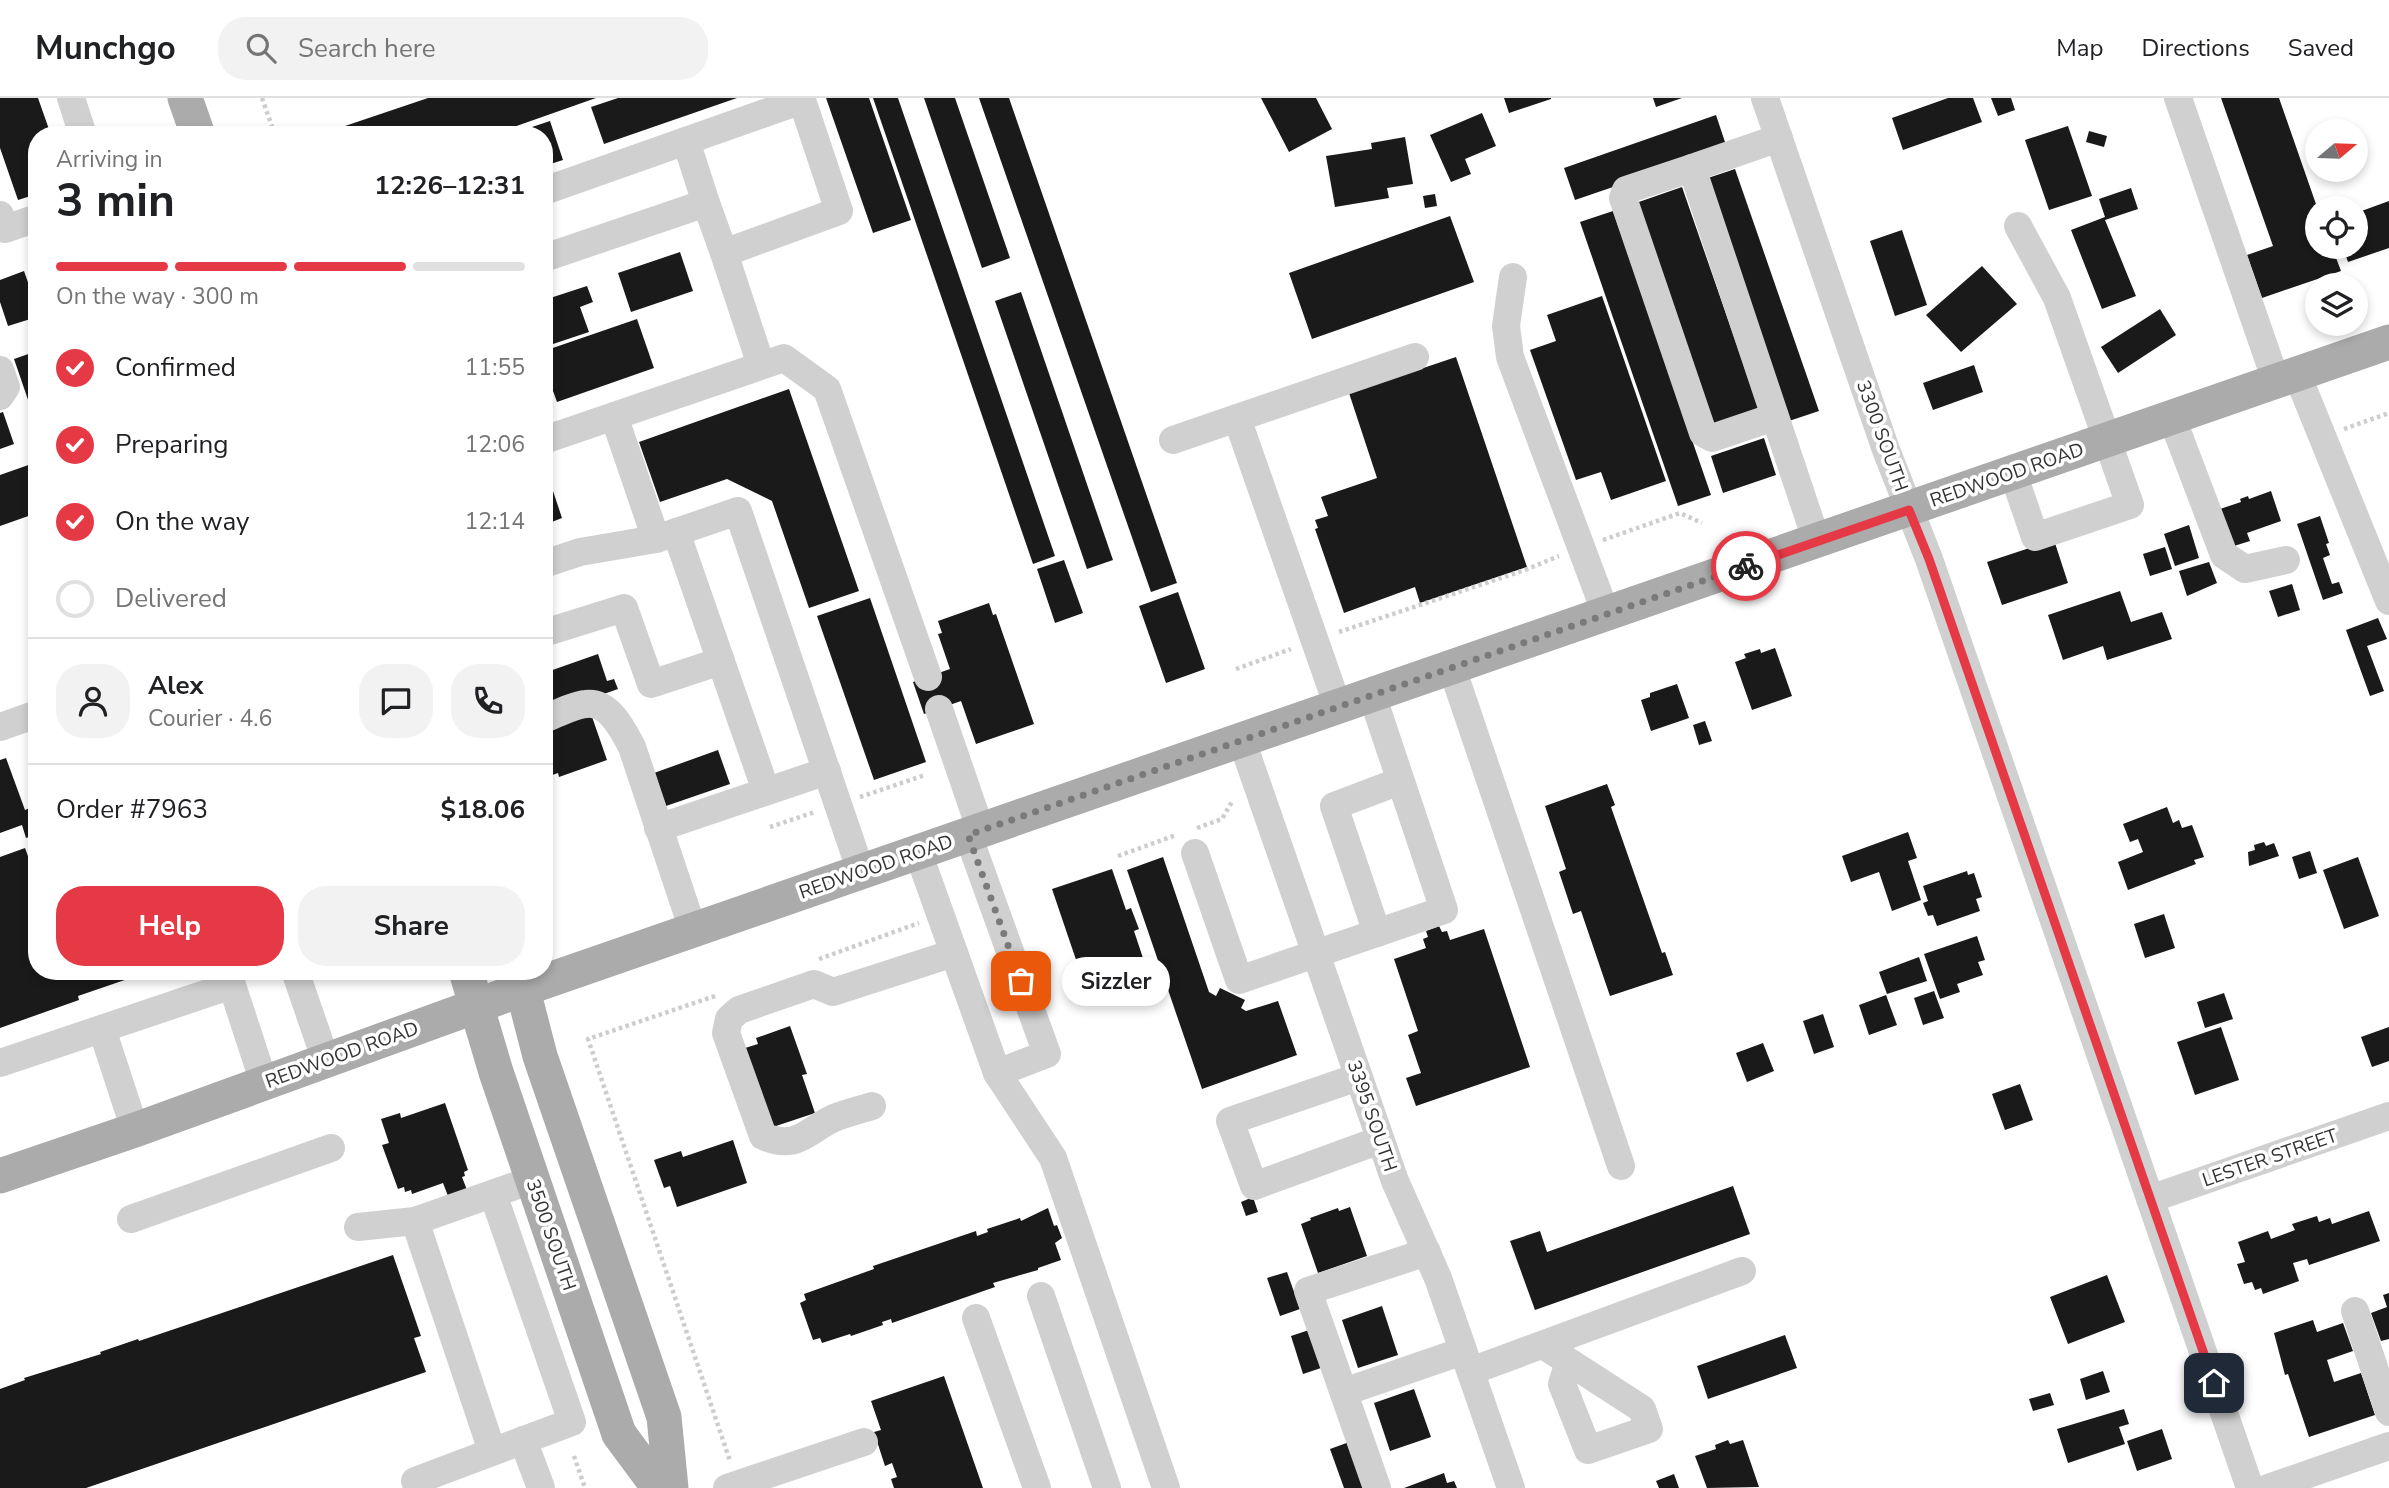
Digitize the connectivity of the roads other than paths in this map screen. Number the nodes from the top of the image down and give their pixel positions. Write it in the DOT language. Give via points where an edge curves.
graph roads {
  1 [pos="71,98"];
  2 [pos="185,98"];
  3 [pos="1765,98"];
  4 [pos="2178,98"];
  5 [pos="80,126"];
  6 [pos="195,126"];
  7 [pos="1779,138"];
  8 [pos="686,141"];
  9 [pos="1692,168"];
  10 [pos="553,188"];
  11 [pos="706,203"];
  12 [pos="28,220"];
  13 [pos="2,225"];
  14 [pos="2018,226"];
  15 [pos="724,253"];
  16 [pos="553,255"];
  17 [pos="1513,276"];
  18 [pos="2389,342"];
  19 [pos="1415,357"];
  20 [pos="761,365"];
  21 [pos="0,370"];
  22 [pos="2286,377"];
  23 [pos="0,396"];
  24 [pos="614,416"];
  25 [pos="1774,417"];
  26 [pos="1237,418"];
  27 [pos="2172,418"];
  28 [pos="553,437"];
  29 [pos="1173,440"];
  30 [pos="2107,440"];
  31 [pos="2013,473"];
  32 [pos="1909,510"];
  33 [pos="666,535"];
  34 [pos="1817,542"];
  35 [pos="2286,560"];
  36 [pos="553,561"];
  37 [pos="2383,566"];
  38 [pos="2389,601"];
  39 [pos="1606,614"];
  40 [pos="553,631"];
  41 [pos="721,661"];
  42 [pos="1452,668"];
  43 [pos="928,677"];
  44 [pos="1372,695"];
  45 [pos="1338,707"];
  46 [pos="939,709"];
  47 [pos="553,716"];
  48 [pos="28,717"];
  49 [pos="0,727"];
  50 [pos="1242,741"];
  51 [pos="827,771"];
  52 [pos="1400,781"];
  53 [pos="766,791"];
  54 [pos="658,828"];
  55 [pos="975,833"];
  56 [pos="919,852"];
  57 [pos="1195,853"];
  58 [pos="861,872"];
  59 [pos="693,930"];
  60 [pos="1377,933"];
  61 [pos="954,953"];
  62 [pos="1315,954"];
  63 [pos="553,970"];
  64 [pos="225,980"];
  65 [pos="231,980"];
  66 [pos="298,980"];
  67 [pos="469,980"];
  68 [pos="520,980"];
  69 [pos="477,1007"];
  70 [pos="102,1029"];
  71 [pos="326,1061"];
  72 [pos="0,1063"];
  73 [pos="997,1073"];
  74 [pos="1358,1077"];
  75 [pos="264,1083"];
  76 [pos="872,1106"];
  77 [pos="2389,1116"];
  78 [pos="135,1130"];
  79 [pos="1381,1140"];
  80 [pos="331,1148"];
  81 [pos="1621,1166"];
  82 [pos="0,1176"];
  83 [pos="532,1180"];
  84 [pos="493,1194"];
  85 [pos="2150,1199"];
  86 [pos="131,1219"];
  87 [pos="415,1221"];
  88 [pos="358,1227"];
  89 [pos="1427,1252"];
  90 [pos="1742,1271"];
  91 [pos="1041,1296"];
  92 [pos="2355,1311"];
  93 [pos="976,1318"];
  94 [pos="1543,1345"];
  95 [pos="1467,1361"];
  96 [pos="1569,1362"];
  97 [pos="595,1364"];
  98 [pos="556,1378"];
  99 [pos="1344,1392"];
  100 [pos="2389,1412"];
  101 [pos="523,1440"];
  102 [pos="863,1443"];
  103 [pos="2389,1446"];
  104 [pos="492,1451"];
  105 [pos="415,1481"];
  106 [pos="733,1486"];
  107 [pos="541,1488"];
  108 [pos="659,1488"];
  109 [pos="671,1488"];
  110 [pos="1037,1488"];
  111 [pos="1107,1488"];
  112 [pos="1166,1488"];
  113 [pos="1377,1488"];
  114 [pos="1511,1488"];
  115 [pos="2250,1488"];
  116 [pos="2268,1488"];
  1 -- 5 [label="street"];
  2 -- 6 [label="main road"];
  3 -- 7 [label="street, 3300 SOUTH"];
  4 -- 22 [label="street"];
  7 -- 9 [label="street"];
  7 -- 32 [label="street, 3300 SOUTH"];
  8 -- 10 [label="street"];
  8 -- 11 [label="street"];
  8 -- 15 [label="street" via="802,100 839,211"];
  9 -- 25 [label="street"];
  9 -- 25 [label="street" via="1626,190 1623,198 1703,433 1712,438"];
  11 -- 15 [label="street"];
  11 -- 16 [label="street"];
  12 -- 13 [label="street"];
  14 -- 30 [label="street" via="2057,298"];
  15 -- 20 [label="street"];
  17 -- 39 [label="street" via="1506,326 1510,357"];
  18 -- 22 [label="main road, REDWOOD ROAD"];
  19 -- 26 [label="street"];
  20 -- 24 [label="street"];
  20 -- 43 [label="street" via="784,358 827,389"];
  21 -- 23 [label="street" via="6,387"];
  22 -- 27 [label="main road, REDWOOD ROAD"];
  22 -- 37 [label="street"];
  24 -- 28 [label="street"];
  24 -- 33 [label="street"];
  25 -- 34 [label="street"];
  26 -- 29 [label="street"];
  26 -- 45 [label="street"];
  27 -- 30 [label="main road, REDWOOD ROAD"];
  27 -- 35 [label="street" via="2224,555 2245,569"];
  30 -- 31 [label="main road, REDWOOD ROAD"];
  30 -- 31 [label="street" via="2130,505 2035,537"];
  31 -- 32 [label="main road, REDWOOD ROAD"];
  32 -- 34 [label="main road, REDWOOD ROAD"];
  32 -- 85 [label="street, 3300 SOUTH"];
  33 -- 36 [label="street"];
  33 -- 41 [label="street"];
  33 -- 51 [label="street" via="738,511"];
  34 -- 39 [label="main road, REDWOOD ROAD"];
  37 -- 38 [label="street"];
  39 -- 42 [label="main road, REDWOOD ROAD"];
  40 -- 41 [label="street" via="624,608 651,684"];
  41 -- 53 [label="street"];
  42 -- 44 [label="main road, REDWOOD ROAD"];
  42 -- 81 [label="street"];
  44 -- 45 [label="main road, REDWOOD ROAD"];
  44 -- 52 [label="street"];
  45 -- 50 [label="main road, REDWOOD ROAD"];
  46 -- 55 [label="street"];
  47 -- 54 [label="street" via="588,703 618,721 632,747"];
  48 -- 49 [label="street"];
  50 -- 55 [label="main road, REDWOOD ROAD"];
  50 -- 62 [label="street, 3395 SOUTH"];
  51 -- 53 [label="street"];
  51 -- 58 [label="street"];
  52 -- 60 [label="street" via="1334,806"];
  52 -- 60 [label="street" via="1444,910"];
  53 -- 54 [label="street"];
  54 -- 59 [label="street"];
  55 -- 56 [label="main road, REDWOOD ROAD"];
  55 -- 73 [label="street" via="1047,1054"];
  56 -- 58 [label="main road, REDWOOD ROAD"];
  56 -- 61 [label="street"];
  57 -- 62 [label="street" via="1240,979"];
  58 -- 59 [label="main road, REDWOOD ROAD"];
  59 -- 63 [label="main road, REDWOOD ROAD"];
  60 -- 62 [label="street"];
  61 -- 73 [label="street"];
  61 -- 76 [label="street" via="833,992 814,984 739,1010 729,1019 726,1033 763,1136 791,1142 834,1118"];
  62 -- 74 [label="street, 3395 SOUTH"];
  64 -- 70 [label="street"];
  65 -- 75 [label="street"];
  66 -- 71 [label="street"];
  67 -- 69 [label="main road, 3500 SOUTH"];
  68 -- 69 [label="main road, REDWOOD ROAD"];
  68 -- 109 [label="main road" via="540,1056 664,1417"];
  69 -- 71 [label="main road, REDWOOD ROAD"];
  69 -- 83 [label="main road, 3500 SOUTH"];
  70 -- 72 [label="street"];
  70 -- 78 [label="street"];
  71 -- 75 [label="main road, REDWOOD ROAD"];
  73 -- 112 [label="street" via="1053,1158"];
  74 -- 79 [label="street, 3395 SOUTH"];
  74 -- 79 [label="street" via="1230,1121 1254,1186"];
  75 -- 78 [label="main road, REDWOOD ROAD"];
  77 -- 85 [label="street, LESTER STREET"];
  78 -- 82 [label="main road, REDWOOD ROAD"];
  79 -- 89 [label="street, 3395 SOUTH"];
  80 -- 86 [label="street"];
  83 -- 84 [label="street"];
  83 -- 97 [label="main road, 3500 SOUTH"];
  84 -- 87 [label="street"];
  84 -- 98 [label="street"];
  85 -- 115 [label="street, 3300 SOUTH"];
  87 -- 88 [label="street"];
  87 -- 104 [label="street"];
  89 -- 95 [label="street, 3395 SOUTH"];
  89 -- 99 [label="street" via="1308,1291"];
  90 -- 94 [label="street"];
  91 -- 111 [label="street"];
  92 -- 100 [label="street"];
  93 -- 110 [label="street"];
  94 -- 95 [label="street"];
  94 -- 96 [label="street"];
  95 -- 99 [label="street"];
  95 -- 114 [label="street, 3395 SOUTH"];
  97 -- 98 [label="street"];
  97 -- 108 [label="main road, 3500 SOUTH" via="619,1434"];
  98 -- 101 [label="street" via="572,1422"];
  99 -- 113 [label="street"];
  101 -- 104 [label="street"];
  101 -- 107 [label="street"];
  102 -- 106 [label="street"];
  103 -- 116 [label="street"];
  104 -- 105 [label="street"];
}
